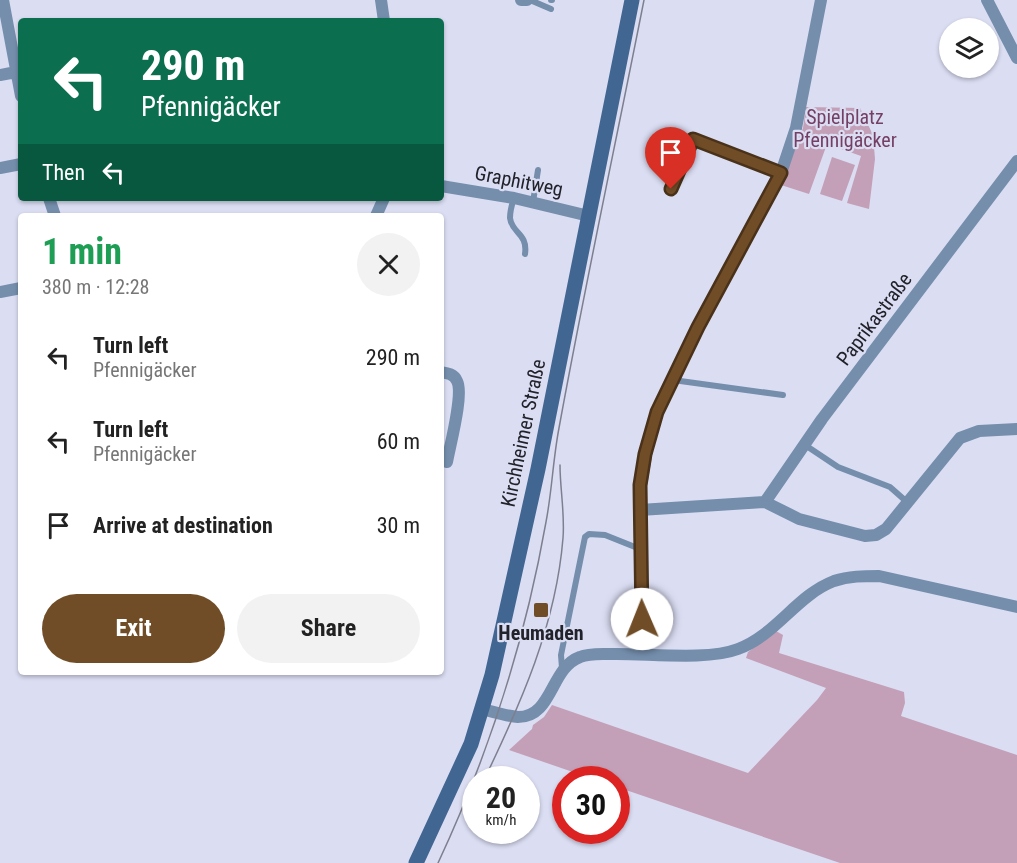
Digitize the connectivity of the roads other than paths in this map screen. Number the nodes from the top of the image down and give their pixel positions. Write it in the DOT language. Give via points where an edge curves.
graph roads {
  1 [pos="3,0"];
  2 [pos="381,0"];
  3 [pos="520,0"];
  4 [pos="528,0"];
  5 [pos="632,0"];
  6 [pos="820,0"];
  7 [pos="987,0"];
  8 [pos="551,9"];
  9 [pos="384,18"];
  10 [pos="1017,58"];
  11 [pos="15,72"];
  12 [pos="0,75"];
  13 [pos="18,84"];
  14 [pos="1017,161"];
  15 [pos="18,165"];
  16 [pos="0,168"];
  17 [pos="538,170"];
  18 [pos="781,173"];
  19 [pos="444,186"];
  20 [pos="671,189"];
  21 [pos="514,198"];
  22 [pos="533,202"];
  23 [pos="589,216"];
  24 [pos="525,254"];
  25 [pos="18,289"];
  26 [pos="0,292"];
  27 [pos="444,373"];
  28 [pos="673,380"];
  29 [pos="783,395"];
  30 [pos="1017,429"];
  31 [pos="805,445"];
  32 [pos="447,462"];
  33 [pos="765,502"];
  34 [pos="907,502"];
  35 [pos="640,510"];
  36 [pos="640,549"];
  37 [pos="1017,607"];
  38 [pos="641,652"];
  39 [pos="562,668"];
  40 [pos="482,708"];
  41 [pos="416,863"];
  1 -- 11 [label="street"];
  2 -- 9 [label="street"];
  3 -- 4 [label="street"];
  4 -- 8 [label="lane"];
  5 -- 23 [label="main road, Kirchheimer Straße"];
  6 -- 18 [label="street" via="796,128"];
  7 -- 10 [label="street"];
  11 -- 12 [label="street"];
  11 -- 13 [label="street"];
  14 -- 31 [label="street, Paprikastraße"];
  15 -- 16 [label="street"];
  17 -- 22 [label="lane"];
  18 -- 20 [label="lane" via="693,139"];
  18 -- 28 [label="street"];
  19 -- 21 [label="street, Graphitweg"];
  21 -- 22 [label="street, Graphitweg"];
  21 -- 24 [label="lane" via="510,217 525,238"];
  22 -- 23 [label="street, Graphitweg"];
  23 -- 40 [label="main road, Kirchheimer Straße" via="533,494"];
  25 -- 26 [label="street"];
  27 -- 32 [label="street" via="458,381 459,393"];
  28 -- 29 [label="lane"];
  28 -- 35 [label="street" via="657,412 648,443"];
  30 -- 34 [label="street" via="979,431 960,438"];
  31 -- 33 [label="street, Paprikastraße"];
  31 -- 34 [label="lane" via="838,466 890,487"];
  33 -- 34 [label="street" via="799,519 865,536 886,529"];
  33 -- 35 [label="street"];
  35 -- 36 [label="street"];
  36 -- 38 [label="street"];
  36 -- 39 [label="lane" via="599,533 585,537 561,655"];
  37 -- 38 [label="street" via="879,576 856,576 816,591 760,637 735,650"];
  38 -- 39 [label="street" via="586,655"];
  39 -- 40 [label="street" via="543,704 532,714 513,716"];
  40 -- 41 [label="main road, Kirchheimer Straße" via="471,744"];
}
